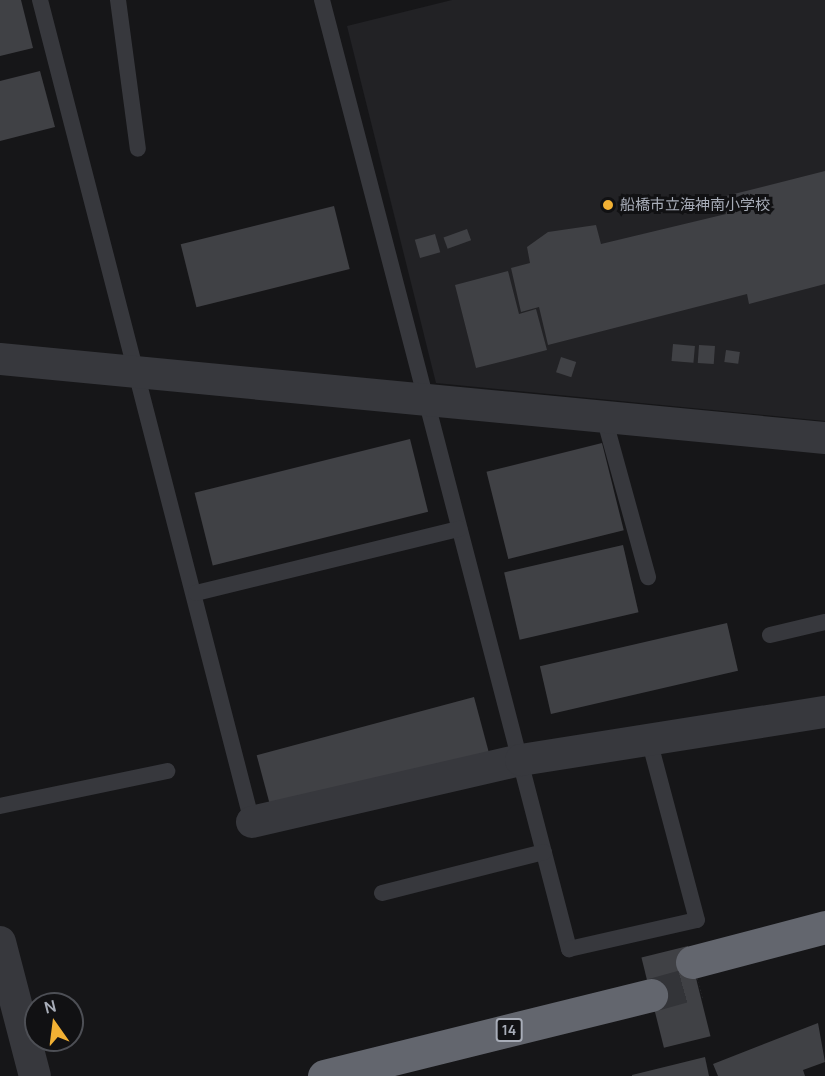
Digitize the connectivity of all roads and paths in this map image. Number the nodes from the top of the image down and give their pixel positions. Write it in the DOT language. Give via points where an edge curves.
graph roads {
  1 [pos="40,0"];
  2 [pos="118,0"];
  3 [pos="322,0"];
  4 [pos="138,149"];
  5 [pos="0,359"];
  6 [pos="138,372"];
  7 [pos="425,400"];
  8 [pos="605,421"];
  9 [pos="825,438"];
  10 [pos="459,529"];
  11 [pos="648,577"];
  12 [pos="196,593"];
  13 [pos="825,622"];
  14 [pos="770,635"];
  15 [pos="825,712"];
  16 [pos="649,740"];
  17 [pos="521,760"];
  18 [pos="167,771"];
  19 [pos="0,806"];
  20 [pos="252,822"];
  21 [pos="544,852"];
  22 [pos="382,893"];
  23 [pos="825,927"];
  24 [pos="0,942"];
  25 [pos="825,949"];
  26 [pos="649,985"];
  27 [pos="35,1076"];
  28 [pos="324,1076"];
  1 -- 6 [label="lane"];
  2 -- 4 [label="lane"];
  3 -- 7 [label="lane"];
  5 -- 6 [label="street"];
  6 -- 7 [label="street"];
  6 -- 12 [label="lane"];
  7 -- 8 [label="street"];
  7 -- 10 [label="lane"];
  8 -- 9 [label="street"];
  8 -- 11 [label="lane"];
  10 -- 12 [label="lane"];
  10 -- 17 [label="lane"];
  12 -- 20 [label="lane"];
  13 -- 14 [label="lane"];
  15 -- 16 [label="street"];
  16 -- 17 [label="street"];
  16 -- 21 [label="lane" via="697,920 570,949"];
  17 -- 20 [label="street"];
  17 -- 21 [label="lane"];
  18 -- 19 [label="lane"];
  21 -- 22 [label="lane"];
  23 -- 25 [label="highway" via="695,972"];
  24 -- 27 [label="street"];
  26 -- 28 [label="highway" via="464,1027 366,1066"];
}
